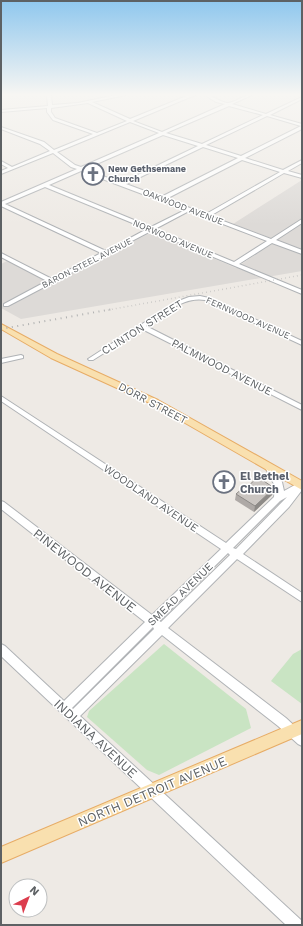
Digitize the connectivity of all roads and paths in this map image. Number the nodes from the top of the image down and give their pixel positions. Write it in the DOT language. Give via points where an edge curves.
graph roads {
  1 [pos="29,138"];
  2 [pos="87,138"];
  3 [pos="151,138"];
  4 [pos="179,138"];
  5 [pos="219,138"];
  6 [pos="279,138"];
  7 [pos="203,146"];
  8 [pos="55,152"];
  9 [pos="242,158"];
  10 [pos="302,161"];
  11 [pos="1,162"];
  12 [pos="12,169"];
  13 [pos="81,169"];
  14 [pos="284,171"];
  15 [pos="1,173"];
  16 [pos="302,177"];
  17 [pos="122,184"];
  18 [pos="45,185"];
  19 [pos="162,199"];
  20 [pos="1,204"];
  21 [pos="190,209"];
  22 [pos="206,216"];
  23 [pos="302,221"];
  24 [pos="151,229"];
  25 [pos="272,241"];
  26 [pos="302,252"];
  27 [pos="106,253"];
  28 [pos="1,255"];
  29 [pos="235,264"];
  30 [pos="52,281"];
  31 [pos="302,292"];
  32 [pos="193,298"];
  33 [pos="6,305"];
  34 [pos="1,326"];
  35 [pos="141,326"];
  36 [pos="302,343"];
  37 [pos="21,357"];
  38 [pos="91,359"];
  39 [pos="1,361"];
  40 [pos="1,398"];
  41 [pos="302,408"];
  42 [pos="269,467"];
  43 [pos="302,485"];
  44 [pos="278,499"];
  45 [pos="1,504"];
  46 [pos="227,548"];
  47 [pos="236,554"];
  48 [pos="302,598"];
  49 [pos="151,622"];
  50 [pos="161,628"];
  51 [pos="1,649"];
  52 [pos="64,708"];
  53 [pos="73,716"];
  54 [pos="299,733"];
  55 [pos="153,791"];
  56 [pos="1,855"];
  57 [pos="296,925"];
  1 -- 8 [label="street, OAKWOOD AVENUE"];
  2 -- 8 [label="street"];
  3 -- 13 [label="street"];
  4 -- 7 [label="street"];
  5 -- 7 [label="street"];
  6 -- 9 [label="street"];
  7 -- 9 [label="street"];
  7 -- 17 [label="street"];
  8 -- 12 [label="street"];
  8 -- 13 [label="street, OAKWOOD AVENUE"];
  9 -- 14 [label="street"];
  9 -- 19 [label="street"];
  10 -- 14 [label="street"];
  11 -- 12 [label="street"];
  12 -- 15 [label="street"];
  13 -- 17 [label="street, OAKWOOD AVENUE"];
  13 -- 18 [label="street"];
  14 -- 16 [label="street"];
  14 -- 22 [label="street"];
  17 -- 19 [label="street, OAKWOOD AVENUE"];
  18 -- 20 [label="street"];
  18 -- 24 [label="street, NORWOOD AVENUE"];
  19 -- 21 [label="street, OAKWOOD AVENUE"];
  20 -- 27 [label="street"];
  21 -- 22 [label="street, OAKWOOD AVENUE"];
  21 -- 24 [label="street, BARON STEEL AVENUE"];
  22 -- 25 [label="street, OAKWOOD AVENUE"];
  23 -- 25 [label="street"];
  24 -- 27 [label="street, BARON STEEL AVENUE"];
  24 -- 29 [label="street, NORWOOD AVENUE"];
  25 -- 26 [label="street, OAKWOOD AVENUE"];
  25 -- 29 [label="street"];
  27 -- 30 [label="street, BARON STEEL AVENUE"];
  28 -- 30 [label="street"];
  29 -- 31 [label="street, NORWOOD AVENUE"];
  30 -- 33 [label="street, BARON STEEL AVENUE"];
  32 -- 35 [label="street, CLINTON STREET" via="182,301"];
  32 -- 36 [label="street, FERNWOOD AVENUE" via="207,299"];
  34 -- 42 [label="main road, DORR STREET" via="54,356 154,402"];
  35 -- 38 [label="street, CLINTON STREET"];
  35 -- 41 [label="street, PALMWOOD AVENUE"];
  37 -- 39 [label="street"];
  40 -- 46 [label="street, WOODLAND AVENUE"];
  42 -- 43 [label="main road, DORR STREET"];
  42 -- 44 [label="street" via="280,487"];
  43 -- 44 [label="street, SMEAD AVENUE"];
  43 -- 47 [label="street, SMEAD AVENUE"];
  44 -- 46 [label="street, SMEAD AVENUE"];
  45 -- 49 [label="street, PINEWOOD AVENUE"];
  46 -- 47 [label="street, WOODLAND AVENUE"];
  46 -- 49 [label="street, SMEAD AVENUE"];
  47 -- 48 [label="street, WOODLAND AVENUE"];
  47 -- 50 [label="street, SMEAD AVENUE"];
  49 -- 50 [label="street, PINEWOOD AVENUE"];
  49 -- 52 [label="street, SMEAD AVENUE"];
  50 -- 53 [label="street, SMEAD AVENUE"];
  50 -- 54 [label="street, PINEWOOD AVENUE"];
  51 -- 52 [label="street, INDIANA AVENUE"];
  52 -- 53 [label="street, INDIANA AVENUE"];
  53 -- 55 [label="street, INDIANA AVENUE"];
  54 -- 55 [label="main road, NORTH DETROIT AVENUE"];
  55 -- 56 [label="main road, NORTH DETROIT AVENUE"];
  55 -- 57 [label="street, INDIANA AVENUE"];
}
